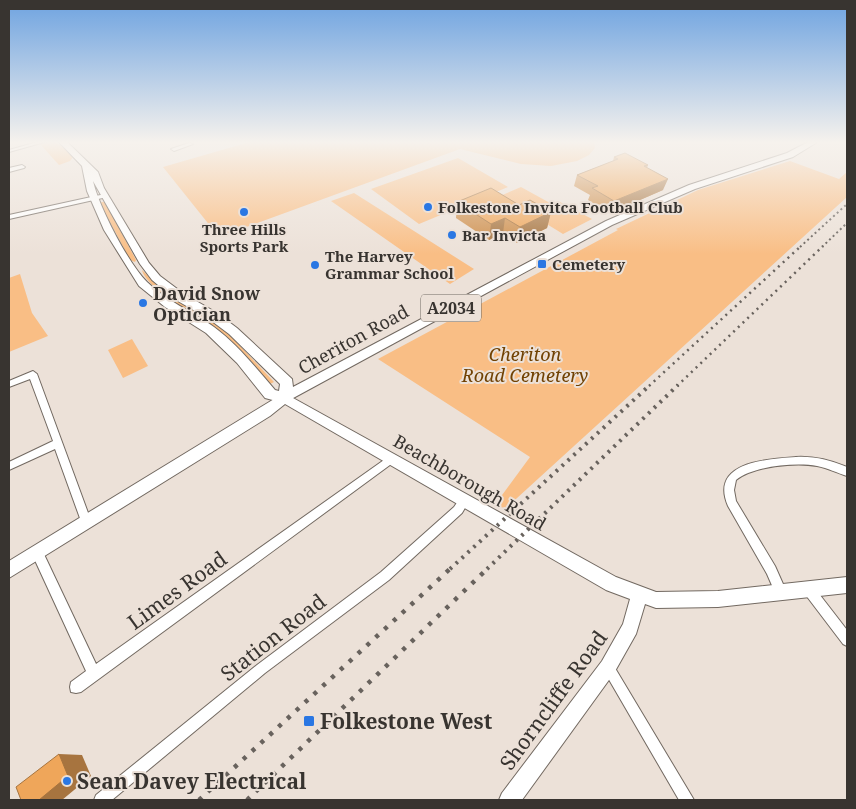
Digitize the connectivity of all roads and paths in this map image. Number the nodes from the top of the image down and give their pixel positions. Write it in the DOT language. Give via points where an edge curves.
graph roads {
  1 [pos="91,179"];
  2 [pos="96,179"];
  3 [pos="715,179"];
  4 [pos="98,198"];
  5 [pos="78,202"];
  6 [pos="9,216"];
  7 [pos="9,384"];
  8 [pos="284,398"];
  9 [pos="58,443"];
  10 [pos="390,459"];
  11 [pos="9,466"];
  12 [pos="847,472"];
  13 [pos="464,501"];
  14 [pos="86,521"];
  15 [pos="37,552"];
  16 [pos="9,570"];
  17 [pos="847,586"];
  18 [pos="810,590"];
  19 [pos="781,593"];
  20 [pos="640,594"];
  21 [pos="847,640"];
  22 [pos="608,667"];
  23 [pos="94,673"];
  24 [pos="76,688"];
  25 [pos="101,800"];
  26 [pos="509,800"];
  27 [pos="687,800"];
  1 -- 4 [label="main road"];
  2 -- 4 [label="main road"];
  3 -- 8 [label="main road, Cheriton Road / A2034" via="609,223"];
  4 -- 5 [label="street"];
  4 -- 5 [label="street"];
  4 -- 8 [label="main road" via="124,256 143,284 210,330 270,394"];
  4 -- 8 [label="main road" via="156,278 180,297 218,319 246,342 286,383"];
  5 -- 6 [label="street"];
  7 -- 9 [label="street" via="33,374"];
  8 -- 10 [label="main road, Beachborough Road"];
  8 -- 14 [label="main road, Cheriton Road"];
  9 -- 11 [label="street"];
  9 -- 14 [label="street"];
  10 -- 13 [label="main road, Beachborough Road"];
  10 -- 23 [label="street, Limes Road"];
  12 -- 19 [label="street" via="824,463 802,460 749,468 733,476 729,484 732,503"];
  13 -- 20 [label="main road, Beachborough Road" via="612,584"];
  13 -- 25 [label="street, Station Road" via="385,576 261,670"];
  14 -- 15 [label="main road, Cheriton Road"];
  15 -- 16 [label="main road, Cheriton Road"];
  15 -- 23 [label="street"];
  17 -- 18 [label="main road"];
  18 -- 19 [label="main road"];
  18 -- 21 [label="street"];
  19 -- 20 [label="main road" via="656,600"];
  20 -- 22 [label="main road, Shorncliffe Road" via="630,628"];
  22 -- 26 [label="main road, Shorncliffe Road"];
  22 -- 27 [label="street"];
  23 -- 24 [label="street, Limes Road"];
}
